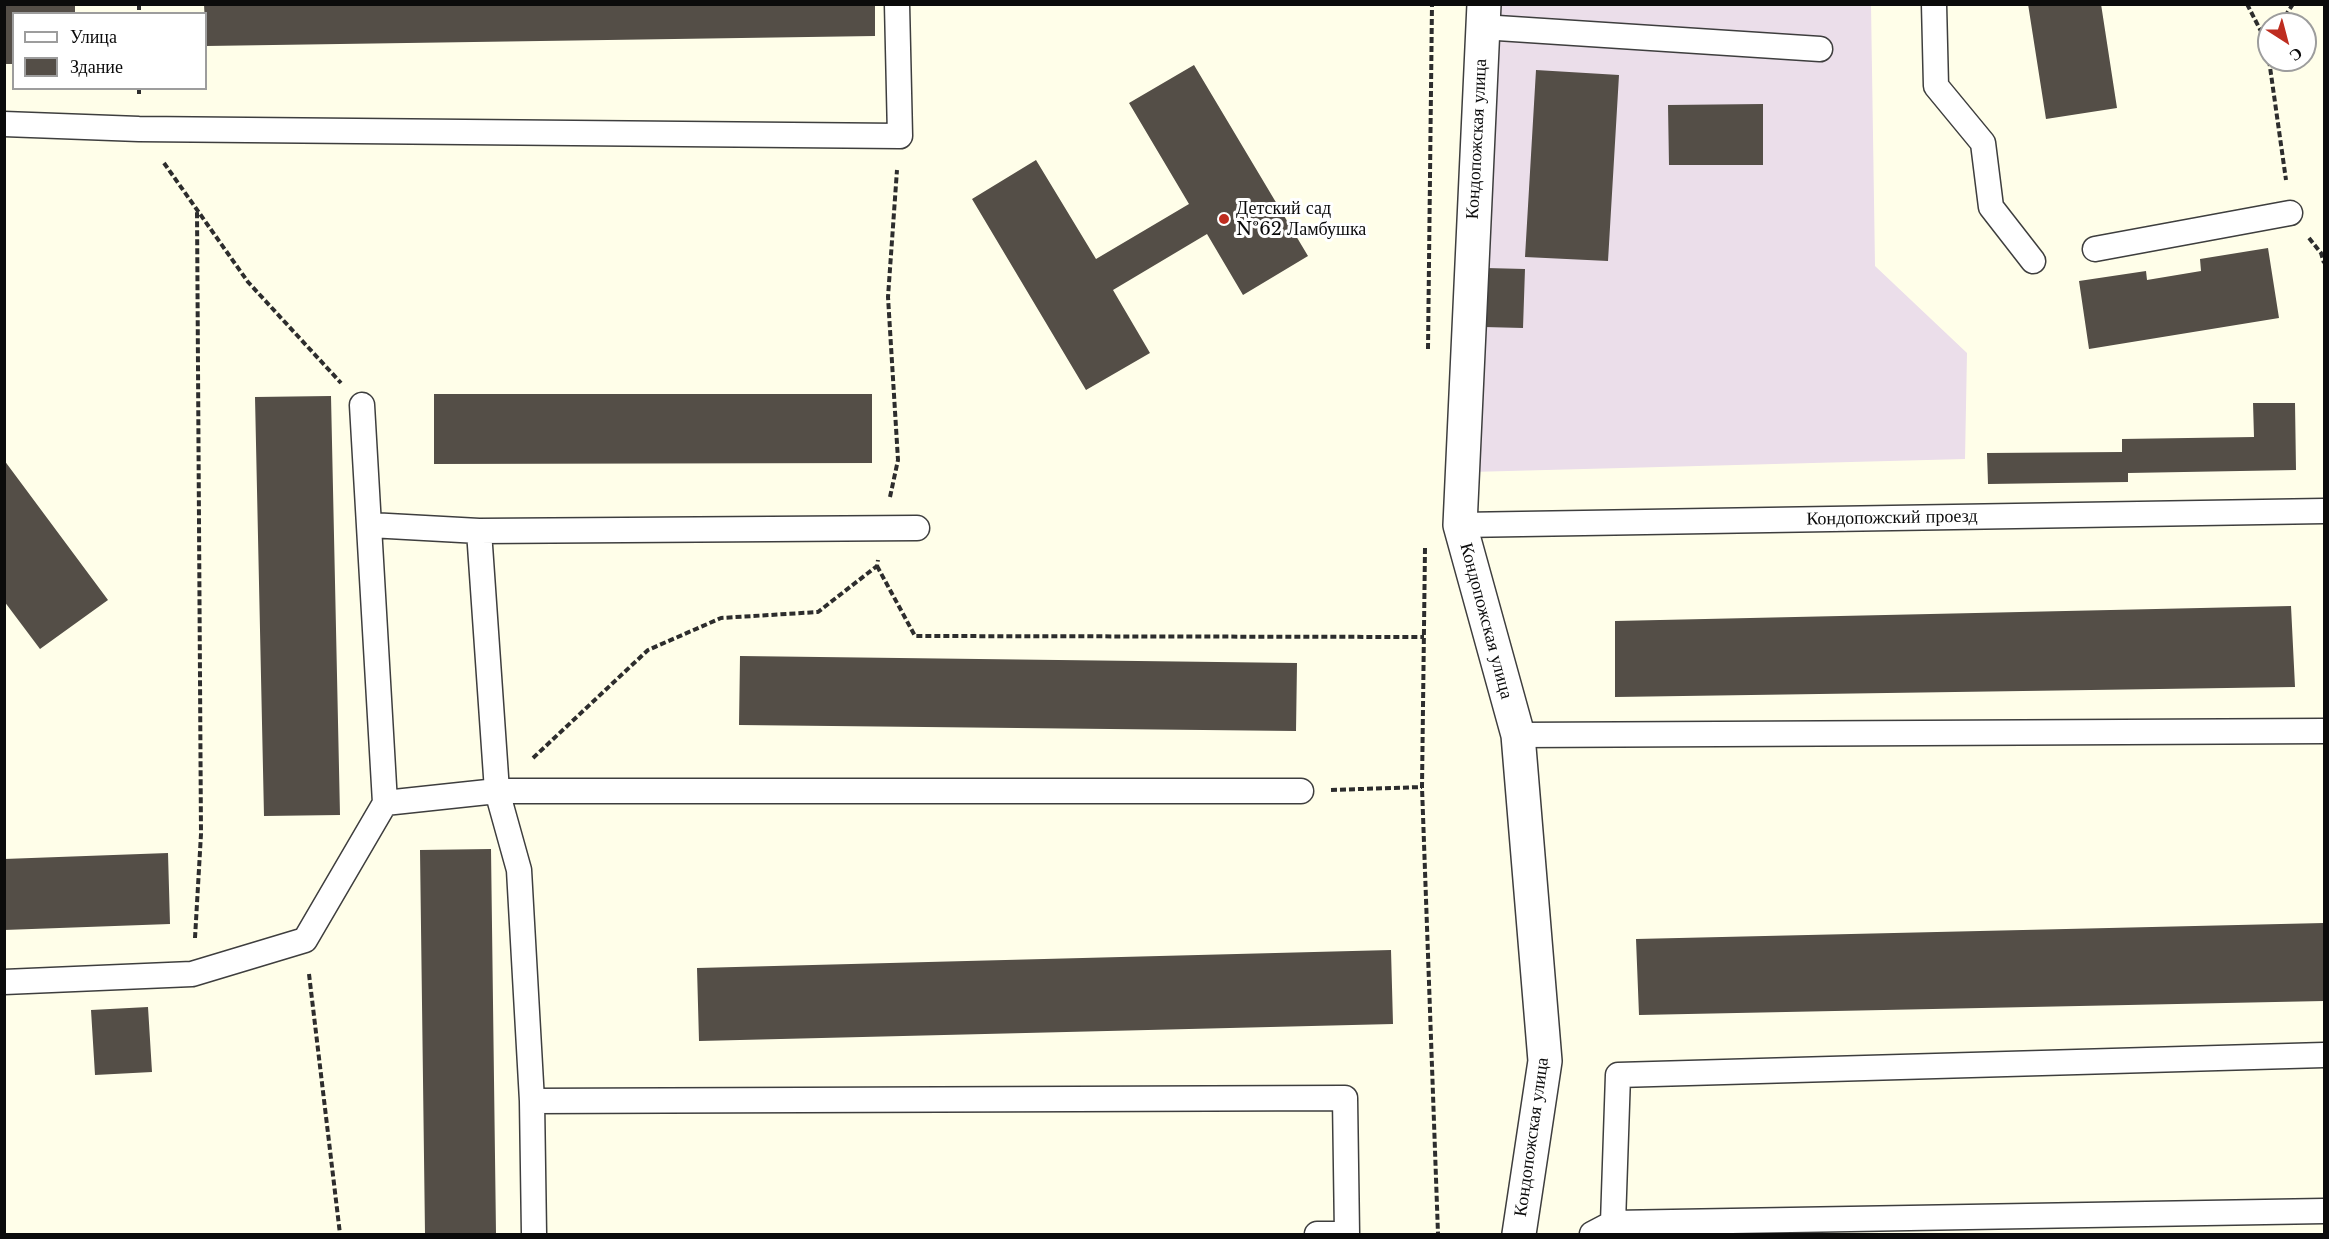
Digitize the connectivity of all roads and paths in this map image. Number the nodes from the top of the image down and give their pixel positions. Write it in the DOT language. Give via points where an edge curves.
graph roads {
  1 [pos="897,4"];
  2 [pos="1432,4"];
  3 [pos="1934,4"];
  4 [pos="2247,4"];
  5 [pos="1483,16"];
  6 [pos="2257,22"];
  7 [pos="1820,49"];
  8 [pos="2271,72"];
  9 [pos="4,124"];
  10 [pos="139,129"];
  11 [pos="197,210"];
  12 [pos="2290,213"];
  13 [pos="2095,249"];
  14 [pos="2033,261"];
  15 [pos="1428,353"];
  16 [pos="362,405"];
  17 [pos="2325,511"];
  18 [pos="370,525"];
  19 [pos="1460,525"];
  20 [pos="917,528"];
  21 [pos="479,531"];
  22 [pos="1425,542"];
  23 [pos="877,566"];
  24 [pos="1424,637"];
  25 [pos="2325,731"];
  26 [pos="1518,735"];
  27 [pos="1422,787"];
  28 [pos="1300,790"];
  29 [pos="498,791"];
  30 [pos="385,803"];
  31 [pos="304,940"];
  32 [pos="192,974"];
  33 [pos="4,982"];
  34 [pos="2325,1055"];
  35 [pos="532,1101"];
  36 [pos="2325,1211"];
  37 [pos="1613,1223"];
  38 [pos="340,1234"];
  39 [pos="534,1234"];
  40 [pos="1317,1234"];
  41 [pos="1438,1234"];
  42 [pos="1519,1234"];
  43 [pos="1592,1234"];
  1 -- 10 [label="lane" via="900,136"];
  2 -- 15 [label="path"];
  3 -- 14 [label="lane" via="1936,86 1983,143 1991,207"];
  4 -- 6 [label="path"];
  5 -- 7 [label="lane"];
  5 -- 19 [label="street, Кондопожская улица"];
  8 -- 12 [label="path"];
  9 -- 10 [label="lane"];
  10 -- 11 [label="path"];
  11 -- 16 [label="path" via="248,282"];
  11 -- 32 [label="path" via="201,834"];
  12 -- 13 [label="lane"];
  16 -- 18 [label="lane"];
  17 -- 19 [label="lane, Кондопожский проезд"];
  18 -- 21 [label="lane"];
  18 -- 30 [label="lane"];
  19 -- 26 [label="street, Кондопожская улица"];
  20 -- 21 [label="lane"];
  21 -- 29 [label="lane"];
  22 -- 24 [label="path"];
  23 -- 24 [label="path" via="915,636"];
  24 -- 27 [label="path"];
  25 -- 26 [label="lane"];
  26 -- 42 [label="street, Кондопожская улица" via="1545,1061"];
  27 -- 28 [label="path"];
  27 -- 41 [label="path"];
  28 -- 29 [label="lane"];
  29 -- 30 [label="lane"];
  29 -- 35 [label="lane" via="519,870"];
  30 -- 31 [label="lane"];
  31 -- 32 [label="lane"];
  31 -- 38 [label="path"];
  32 -- 33 [label="lane"];
  34 -- 37 [label="lane" via="1618,1076"];
  35 -- 39 [label="lane"];
  35 -- 40 [label="lane" via="1345,1098 1347,1234"];
  36 -- 37 [label="lane"];
  37 -- 43 [label="lane"];
}
